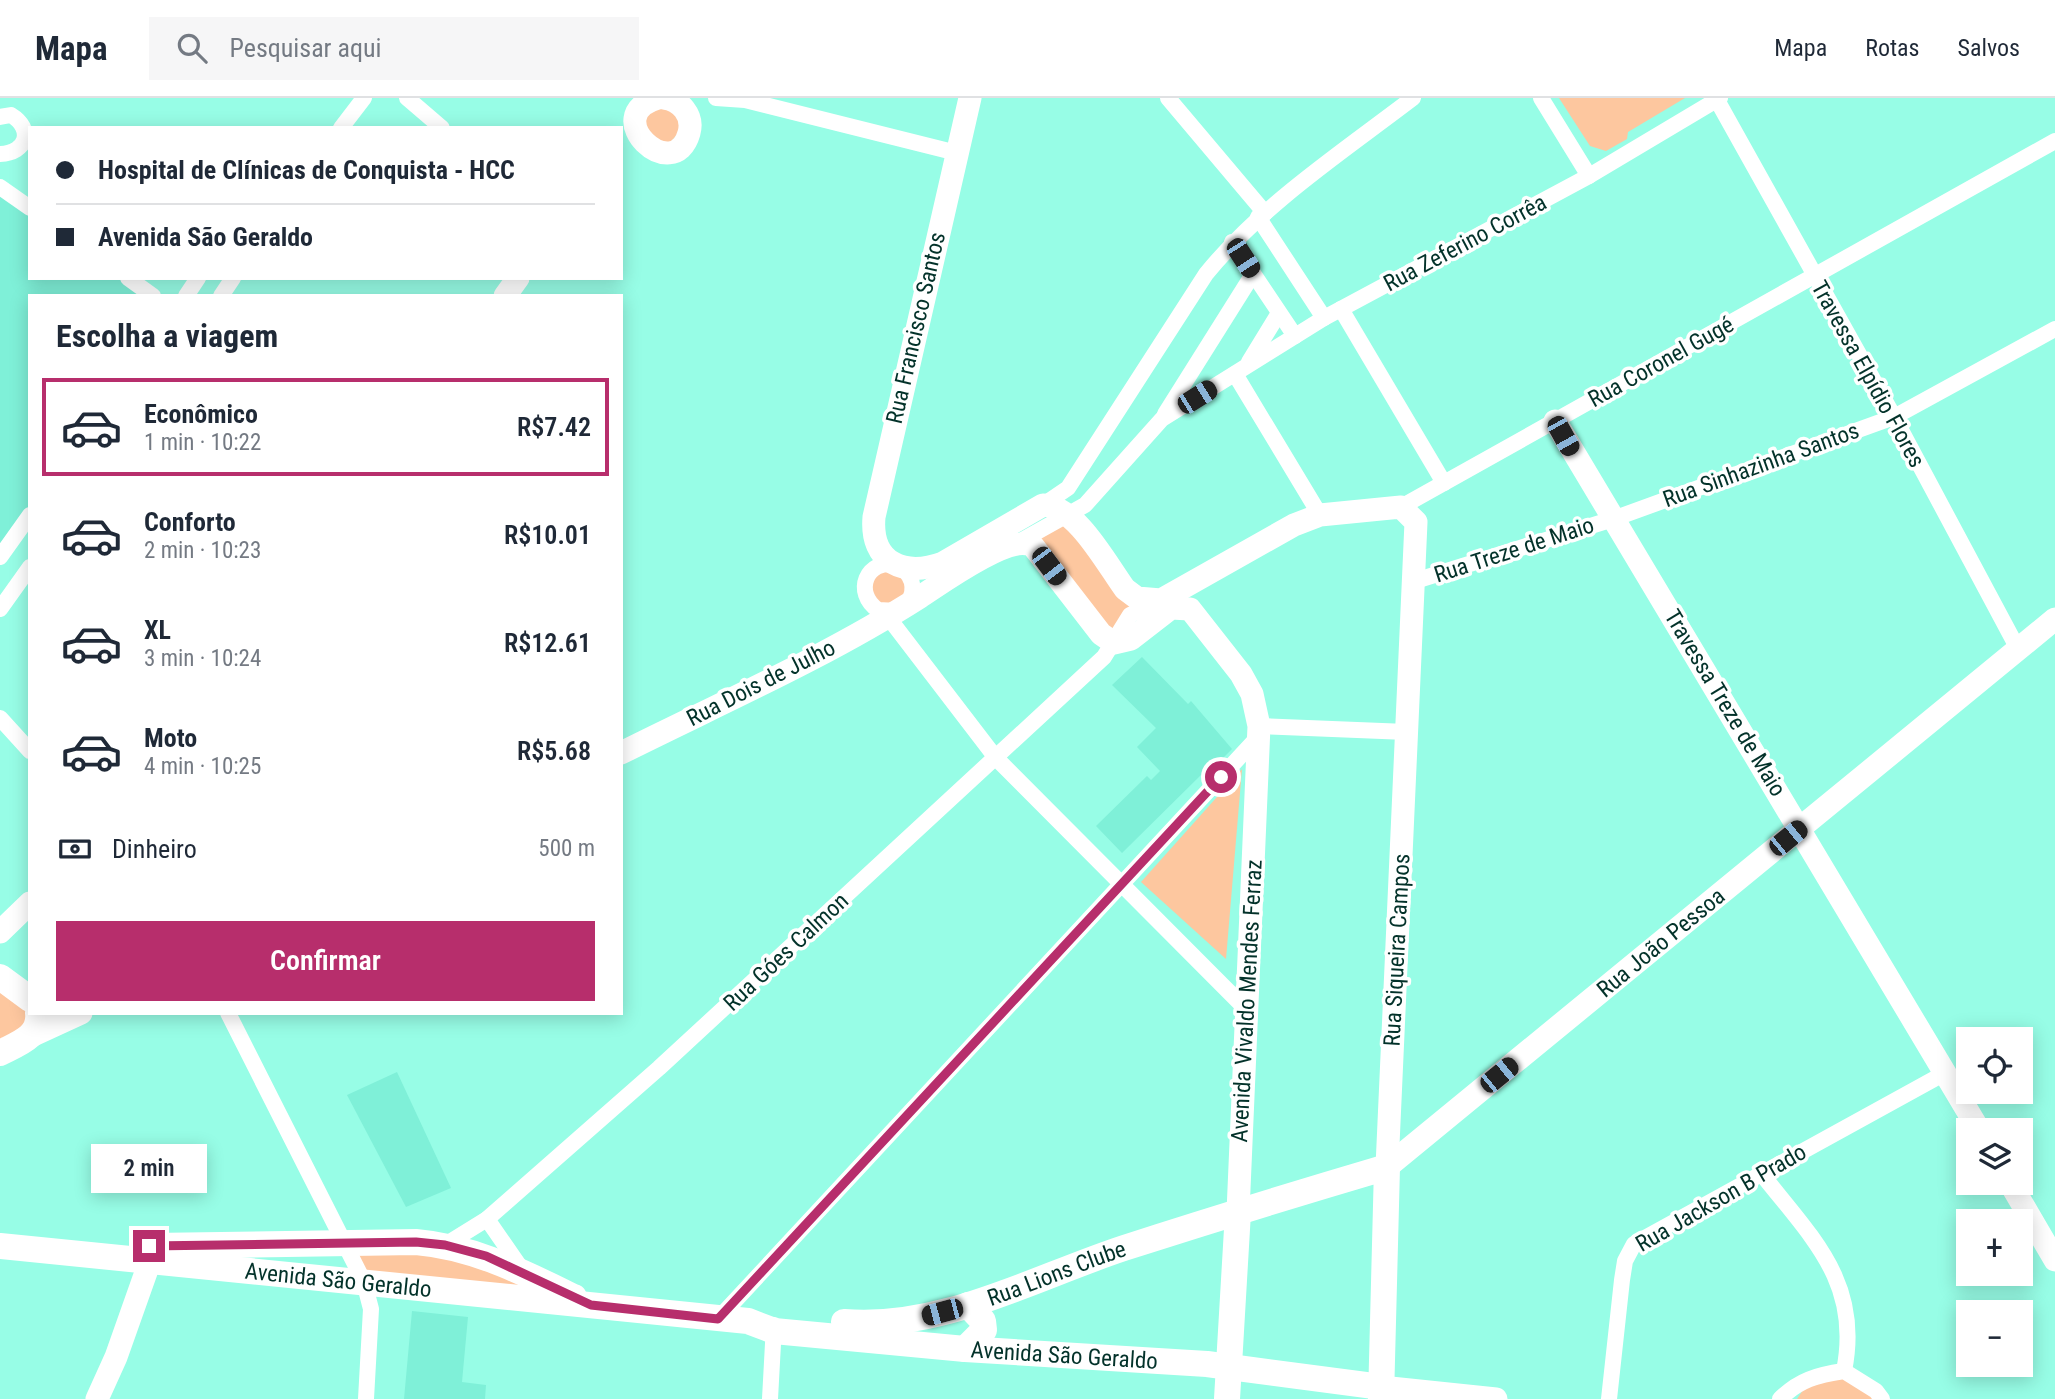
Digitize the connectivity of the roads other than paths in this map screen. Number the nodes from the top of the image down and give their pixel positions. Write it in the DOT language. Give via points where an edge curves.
graph roads {
  1 [pos="6,98"];
  2 [pos="364,98"];
  3 [pos="407,98"];
  4 [pos="716,98"];
  5 [pos="970,98"];
  6 [pos="1168,98"];
  7 [pos="1413,98"];
  8 [pos="1541,98"];
  9 [pos="1719,99"];
  10 [pos="651,102"];
  11 [pos="689,109"];
  12 [pos="6,116"];
  13 [pos="343,126"];
  14 [pos="440,126"];
  15 [pos="623,135"];
  16 [pos="2055,141"];
  17 [pos="957,153"];
  18 [pos="0,154"];
  19 [pos="1589,176"];
  20 [pos="0,187"];
  21 [pos="28,207"];
  22 [pos="1261,215"];
  23 [pos="1233,242"];
  24 [pos="1253,274"];
  25 [pos="1813,276"];
  26 [pos="131,280"];
  27 [pos="149,294"];
  28 [pos="1341,309"];
  29 [pos="1279,313"];
  30 [pos="1324,318"];
  31 [pos="2055,329"];
  32 [pos="1295,336"];
  33 [pos="1240,370"];
  34 [pos="1894,417"];
  35 [pos="1162,419"];
  36 [pos="1555,421"];
  37 [pos="1444,483"];
  38 [pos="1043,505"];
  39 [pos="1401,507"];
  40 [pos="1070,515"];
  41 [pos="1320,515"];
  42 [pos="28,518"];
  43 [pos="1613,519"];
  44 [pos="1025,544"];
  45 [pos="0,557"];
  46 [pos="895,563"];
  47 [pos="28,570"];
  48 [pos="1201,578"];
  49 [pos="1415,581"];
  50 [pos="1152,600"];
  51 [pos="0,609"];
  52 [pos="897,611"];
  53 [pos="1199,618"];
  54 [pos="2055,619"];
  55 [pos="1114,643"];
  56 [pos="2018,649"];
  57 [pos="0,718"];
  58 [pos="1259,731"];
  59 [pos="1407,732"];
  60 [pos="28,749"];
  61 [pos="623,752"];
  62 [pos="996,758"];
  63 [pos="1800,828"];
  64 [pos="1123,885"];
  65 [pos="28,905"];
  66 [pos="0,932"];
  67 [pos="0,977"];
  68 [pos="28,998"];
  69 [pos="1247,1010"];
  70 [pos="73,1015"];
  71 [pos="230,1015"];
  72 [pos="35,1025"];
  73 [pos="0,1053"];
  74 [pos="1945,1073"];
  75 [pos="1972,1118"];
  76 [pos="1387,1167"];
  77 [pos="1761,1172"];
  78 [pos="2017,1195"];
  79 [pos="1238,1212"];
  80 [pos="487,1219"];
  81 [pos="0,1231"];
  82 [pos="345,1244"];
  83 [pos="445,1245"];
  84 [pos="0,1246"];
  85 [pos="150,1253"];
  86 [pos="2055,1260"];
  87 [pos="364,1282"];
  88 [pos="524,1286"];
  89 [pos="968,1306"];
  90 [pos="718,1319"];
  91 [pos="774,1324"];
  92 [pos="965,1349"];
  93 [pos="1227,1367"];
  94 [pos="1844,1371"];
  95 [pos="1381,1393"];
  96 [pos="97,1399"];
  97 [pos="366,1399"];
  98 [pos="770,1399"];
  99 [pos="1227,1399"];
  100 [pos="1496,1399"];
  101 [pos="1609,1399"];
  102 [pos="1780,1399"];
  103 [pos="1882,1399"];
  1 -- 12 [label="street"];
  2 -- 13 [label="street"];
  3 -- 14 [label="street"];
  4 -- 17 [label="street" via="746,100"];
  5 -- 17 [label="street, Rua Francisco Santos"];
  6 -- 22 [label="street"];
  7 -- 22 [label="street"];
  8 -- 19 [label="street"];
  9 -- 19 [label="street, Rua Zeferino Corrêa"];
  9 -- 25 [label="street, Travessa Elpídio Flores"];
  10 -- 11 [label="street"];
  10 -- 11 [label="street" via="636,129 640,141 662,152 684,143 689,134"];
  10 -- 15 [label="street"];
  12 -- 18 [label="street" via="20,120 25,142 12,153"];
  16 -- 25 [label="street, Rua Coronel Gugé"];
  17 -- 46 [label="street, Rua Francisco Santos" via="874,517 872,535"];
  19 -- 28 [label="street, Rua Zeferino Corrêa"];
  20 -- 21 [label="street"];
  22 -- 23 [label="street"];
  22 -- 30 [label="street"];
  23 -- 24 [label="street"];
  23 -- 38 [label="street" via="1206,274 1068,488"];
  24 -- 29 [label="street"];
  24 -- 35 [label="street"];
  25 -- 34 [label="street, Travessa Elpídio Flores"];
  25 -- 36 [label="street, Rua Coronel Gugé"];
  26 -- 27 [label="street"];
  28 -- 30 [label="street, Rua Zeferino Corrêa"];
  28 -- 37 [label="street"];
  29 -- 32 [label="street"];
  29 -- 33 [label="street"];
  30 -- 32 [label="street, Rua Zeferino Corrêa"];
  31 -- 34 [label="street, Rua Sinhazinha Santos"];
  32 -- 33 [label="street, Rua Zeferino Corrêa"];
  33 -- 35 [label="street, Rua Zeferino Corrêa"];
  33 -- 41 [label="street"];
  34 -- 43 [label="street, Rua Sinhazinha Santos"];
  34 -- 56 [label="street, Travessa Elpídio Flores"];
  35 -- 40 [label="street" via="1085,505"];
  36 -- 37 [label="street, Rua Coronel Gugé"];
  36 -- 43 [label="street, Travessa Treze de Maio"];
  37 -- 39 [label="street, Rua Coronel Gugé"];
  38 -- 40 [label="street" via="1054,505"];
  38 -- 46 [label="street" via="943,563 920,569"];
  39 -- 41 [label="street, Rua Coronel Gugé"];
  39 -- 49 [label="street, Rua Siqueira Campos" via="1416,522"];
  40 -- 44 [label="street"];
  40 -- 50 [label="street" via="1125,589"];
  41 -- 48 [label="street, Rua Coronel Gugé"];
  42 -- 45 [label="street"];
  43 -- 49 [label="street, Rua Treze de Maio"];
  43 -- 63 [label="street, Travessa Treze de Maio"];
  44 -- 52 [label="street, Rua Dois de Julho" via="972,565"];
  44 -- 55 [label="street" via="1101,634"];
  46 -- 52 [label="street" via="910,577 913,589"];
  46 -- 52 [label="street" via="875,568 867,576 864,592 878,610"];
  47 -- 51 [label="street"];
  48 -- 50 [label="street, Rua Coronel Gugé"];
  48 -- 53 [label="street" via="1191,593"];
  49 -- 59 [label="street, Rua Siqueira Campos"];
  50 -- 55 [label="street, Rua Góes Calmon" via="1130,615"];
  52 -- 61 [label="street, Rua Dois de Julho"];
  52 -- 62 [label="street"];
  53 -- 55 [label="street" via="1182,607 1171,608 1131,639"];
  53 -- 58 [label="street, Avenida Vivaldo Mendes Ferraz" via="1252,694"];
  54 -- 56 [label="street, Rua João Pessoa"];
  55 -- 62 [label="street, Rua Góes Calmon"];
  56 -- 63 [label="street, Rua João Pessoa"];
  57 -- 60 [label="street"];
  58 -- 59 [label="street"];
  58 -- 64 [label="street"];
  58 -- 69 [label="street, Avenida Vivaldo Mendes Ferraz"];
  59 -- 76 [label="street, Rua Siqueira Campos"];
  62 -- 64 [label="street"];
  62 -- 80 [label="street, Rua Góes Calmon" via="659,1068"];
  63 -- 74 [label="street, Travessa Treze de Maio"];
  63 -- 76 [label="street, Rua João Pessoa"];
  64 -- 69 [label="street"];
  64 -- 90 [label="street"];
  65 -- 66 [label="street"];
  67 -- 68 [label="main road"];
  69 -- 79 [label="street, Avenida Vivaldo Mendes Ferraz"];
  70 -- 72 [label="street"];
  71 -- 82 [label="street"];
  72 -- 73 [label="main road"];
  74 -- 75 [label="street, Travessa Treze de Maio"];
  74 -- 77 [label="street, Rua Jackson B Prado"];
  76 -- 79 [label="main road, Rua João Pessoa"];
  76 -- 95 [label="main road, Rua Siqueira Campos"];
  77 -- 94 [label="street" via="1823,1252 1837,1280 1848,1312"];
  77 -- 101 [label="street, Rua Jackson B Prado" via="1630,1249"];
  78 -- 86 [label="street"];
  79 -- 89 [label="main road, Rua Lions Clube"];
  79 -- 93 [label="main road, Avenida Vivaldo Mendes Ferraz"];
  80 -- 83 [label="street, Rua Góes Calmon"];
  80 -- 88 [label="street, Avenida São Geraldo"];
  81 -- 85 [label="main road, Avenida São Geraldo"];
  82 -- 83 [label="main road, Avenida São Geraldo"];
  82 -- 85 [label="main road, Avenida São Geraldo"];
  82 -- 87 [label="street"];
  83 -- 88 [label="main road, Avenida São Geraldo" via="486,1256"];
  84 -- 85 [label="main road, Avenida São Geraldo"];
  85 -- 87 [label="main road, Avenida São Geraldo"];
  85 -- 96 [label="street" via="116,1357"];
  87 -- 88 [label="main road, Avenida São Geraldo"];
  87 -- 97 [label="street" via="371,1309"];
  88 -- 90 [label="main road, Avenida São Geraldo" via="591,1305"];
  89 -- 91 [label="main road, Rua Lions Clube" via="916,1319"];
  89 -- 92 [label="main road" via="983,1321 984,1330"];
  90 -- 91 [label="main road, Avenida São Geraldo"];
  91 -- 92 [label="main road, Avenida São Geraldo"];
  91 -- 98 [label="street"];
  92 -- 93 [label="main road, Avenida São Geraldo"];
  93 -- 95 [label="main road, Avenida São Geraldo"];
  93 -- 99 [label="main road, Avenida Vivaldo Mendes Ferraz"];
  94 -- 102 [label="street" via="1795,1384"];
  94 -- 103 [label="street"];
  95 -- 100 [label="street, Avenida São Geraldo"];
}
